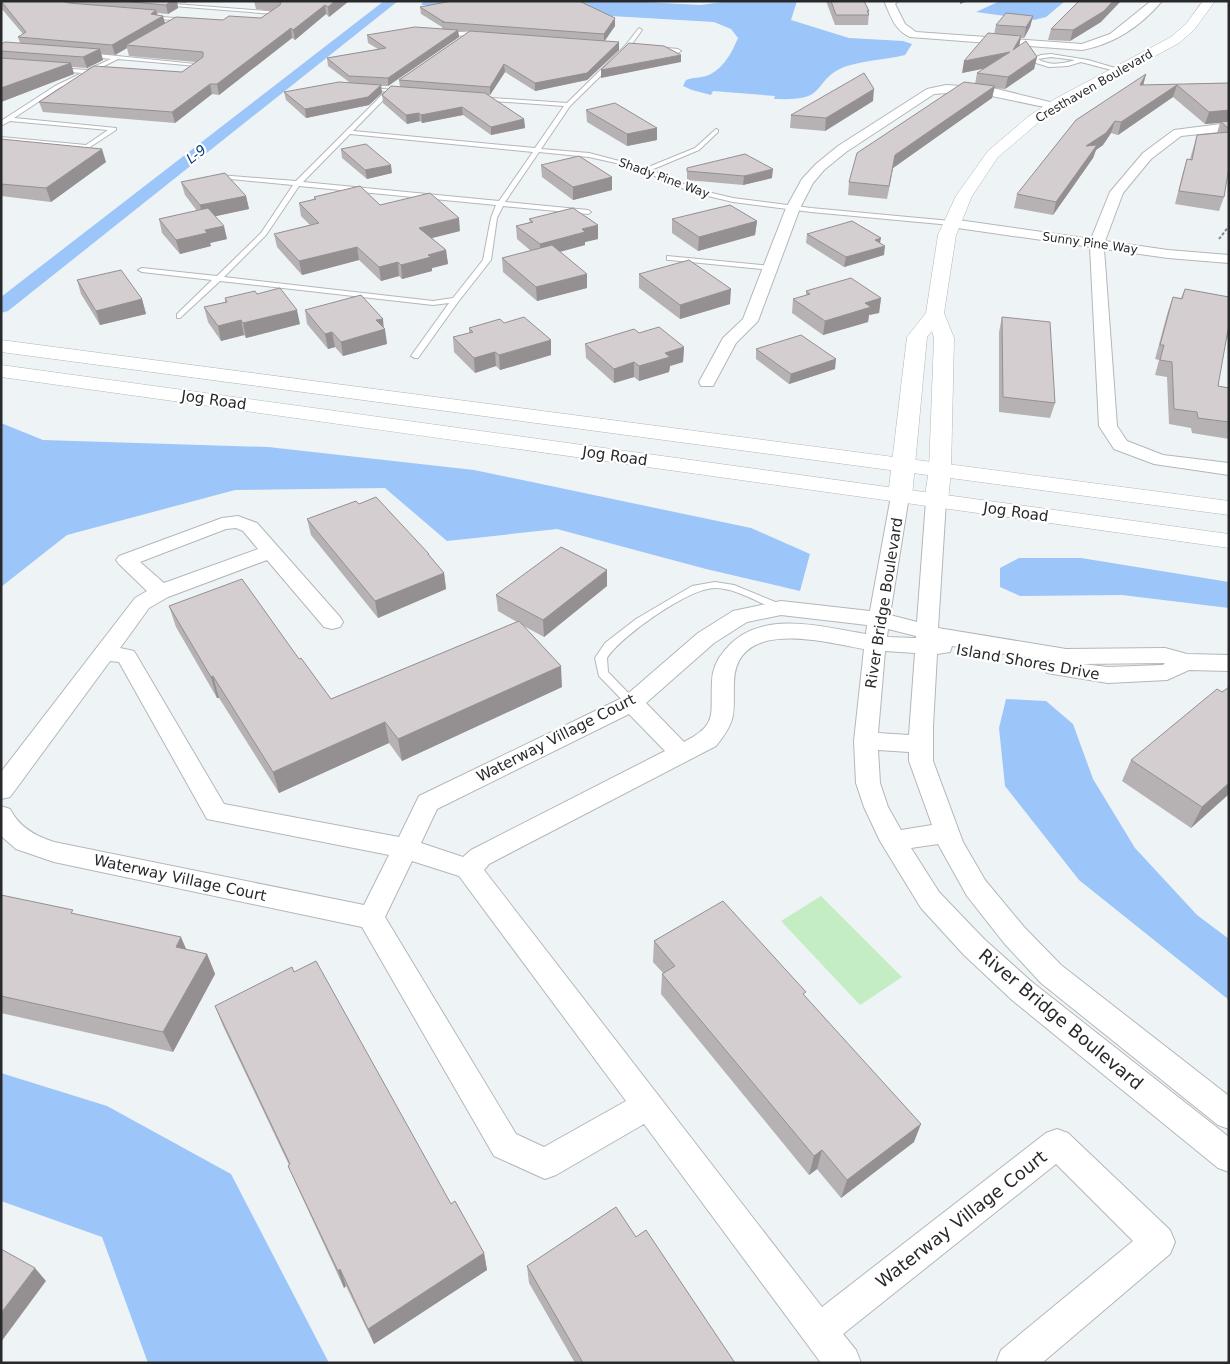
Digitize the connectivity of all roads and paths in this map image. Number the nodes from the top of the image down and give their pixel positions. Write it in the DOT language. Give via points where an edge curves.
graph roads {
  1 [pos="222,1"];
  2 [pos="893,1"];
  3 [pos="1157,1"];
  4 [pos="1209,1"];
  5 [pos="155,4"];
  6 [pos="204,8"];
  7 [pos="144,16"];
  8 [pos="184,20"];
  9 [pos="193,20"];
  10 [pos="268,21"];
  11 [pos="170,28"];
  12 [pos="639,30"];
  13 [pos="434,32"];
  14 [pos="469,34"];
  15 [pos="489,36"];
  16 [pos="461,40"];
  17 [pos="618,46"];
  18 [pos="628,47"];
  19 [pos="636,48"];
  20 [pos="653,49"];
  21 [pos="678,51"];
  22 [pos="126,54"];
  23 [pos="84,55"];
  24 [pos="117,58"];
  25 [pos="1079,62"];
  26 [pos="51,69"];
  27 [pos="195,70"];
  28 [pos="1119,70"];
  29 [pos="87,72"];
  30 [pos="110,74"];
  31 [pos="362,88"];
  32 [pos="399,88"];
  33 [pos="390,90"];
  34 [pos="468,97"];
  35 [pos="568,105"];
  36 [pos="1054,106"];
  37 [pos="9,119"];
  38 [pos="1,124"];
  39 [pos="1229,127"];
  40 [pos="346,132"];
  41 [pos="716,132"];
  42 [pos="1,139"];
  43 [pos="538,150"];
  44 [pos="646,170"];
  45 [pos="221,176"];
  46 [pos="297,184"];
  47 [pos="500,204"];
  48 [pos="793,208"];
  49 [pos="588,212"];
  50 [pos="951,223"];
  51 [pos="1097,244"];
  52 [pos="670,258"];
  53 [pos="1229,259"];
  54 [pos="771,268"];
  55 [pos="142,270"];
  56 [pos="219,280"];
  57 [pos="455,300"];
  58 [pos="935,313"];
  59 [pos="180,316"];
  60 [pos="1,346"];
  61 [pos="415,356"];
  62 [pos="1,371"];
  63 [pos="226,377"];
  64 [pos="707,382"];
  65 [pos="206,399"];
  66 [pos="902,466"];
  67 [pos="1229,469"];
  68 [pos="940,470"];
  69 [pos="900,496"];
  70 [pos="936,501"];
  71 [pos="1229,508"];
  72 [pos="1229,541"];
  73 [pos="272,551"];
  74 [pos="161,592"];
  75 [pos="781,608"];
  76 [pos="878,620"];
  77 [pos="332,622"];
  78 [pos="935,639"];
  79 [pos="874,643"];
  80 [pos="104,653"];
  81 [pos="1229,663"];
  82 [pos="632,703"];
  83 [pos="866,741"];
  84 [pos="921,744"];
  85 [pos="682,754"];
  86 [pos="1,790"];
  87 [pos="1,816"];
  88 [pos="946,833"];
  89 [pos="893,841"];
  90 [pos="405,848"];
  91 [pos="468,869"];
  92 [pos="371,918"];
  93 [pos="647,1106"];
  94 [pos="1229,1115"];
  95 [pos="1229,1157"];
  96 [pos="819,1331"];
  97 [pos="843,1363"];
  98 [pos="1014,1363"];
  1 -- 6 [label="lane"];
  2 -- 3 [label="street" via="890,3 901,27 914,35 1082,47 1095,46 1128,28"];
  4 -- 28 [label="main road, Cresthaven Boulevard" via="1190,27 1175,40"];
  5 -- 6 [label="lane"];
  6 -- 8 [label="lane"];
  6 -- 10 [label="lane" via="280,13"];
  7 -- 8 [label="lane"];
  8 -- 9 [label="lane"];
  8 -- 11 [label="lane"];
  12 -- 18 [label="lane"];
  13 -- 14 [label="lane"];
  14 -- 15 [label="lane"];
  14 -- 16 [label="lane"];
  17 -- 18 [label="lane"];
  18 -- 19 [label="lane"];
  18 -- 35 [label="lane"];
  20 -- 21 [label="lane"];
  22 -- 24 [label="lane"];
  23 -- 24 [label="lane"];
  24 -- 27 [label="lane" via="202,65"];
  24 -- 29 [label="lane"];
  25 -- 25 [label="lane" via="1061,56 1034,59 1043,64"];
  25 -- 28 [label="lane"];
  26 -- 29 [label="lane"];
  28 -- 36 [label="main road, Cresthaven Boulevard"];
  29 -- 30 [label="lane"];
  29 -- 37 [label="lane" via="44,94"];
  31 -- 33 [label="lane"];
  32 -- 33 [label="lane"];
  33 -- 40 [label="lane"];
  34 -- 35 [label="lane"];
  35 -- 43 [label="lane"];
  36 -- 48 [label="street" via="963,87 931,90 820,167 807,182"];
  36 -- 50 [label="main road, Cresthaven Boulevard" via="993,154 964,196"];
  37 -- 38 [label="lane"];
  37 -- 42 [label="lane" via="114,129 87,147"];
  39 -- 51 [label="street" via="1178,133 1147,156 1117,192"];
  40 -- 43 [label="lane, Shady Pine Way"];
  40 -- 46 [label="lane"];
  41 -- 44 [label="lane" via="697,149"];
  43 -- 44 [label="lane, Shady Pine Way" via="605,158"];
  43 -- 47 [label="lane"];
  44 -- 48 [label="lane, Shady Pine Way" via="712,196"];
  45 -- 46 [label="lane"];
  46 -- 47 [label="lane"];
  46 -- 56 [label="lane" via="264,234"];
  47 -- 49 [label="lane"];
  47 -- 57 [label="lane" via="494,218 487,260"];
  48 -- 50 [label="lane, Shady Pine Way"];
  48 -- 54 [label="street"];
  50 -- 51 [label="street, Sunny Pine Way"];
  50 -- 58 [label="main road, Cresthaven Boulevard"];
  51 -- 53 [label="street, Sunny Pine Way"];
  51 -- 67 [label="street" via="1108,426 1120,445 1160,460"];
  52 -- 54 [label="lane"];
  54 -- 64 [label="street" via="750,321 729,341"];
  55 -- 56 [label="lane"];
  56 -- 57 [label="lane" via="433,303"];
  56 -- 59 [label="lane"];
  57 -- 61 [label="lane"];
  58 -- 66 [label="main road, Cresthaven Boulevard" via="917,337"];
  58 -- 68 [label="main road, Cresthaven Boulevard" via="944,338"];
  60 -- 63 [label="main road, Jog Road"];
  62 -- 65 [label="main road, Jog Road"];
  63 -- 65 [label="main road"];
  63 -- 66 [label="main road, Jog Road"];
  65 -- 69 [label="main road, Jog Road"];
  66 -- 68 [label="main road, Jog Road"];
  66 -- 69 [label="main road, Cresthaven Boulevard"];
  68 -- 70 [label="main road, Cresthaven Boulevard"];
  68 -- 71 [label="main road, Jog Road"];
  69 -- 70 [label="main road, Jog Road"];
  69 -- 76 [label="street, River Bridge Boulevard"];
  70 -- 72 [label="main road, Jog Road"];
  70 -- 78 [label="street, River Bridge Boulevard"];
  73 -- 74 [label="street"];
  73 -- 74 [label="street" via="250,526 238,522 222,524 126,560"];
  73 -- 77 [label="street"];
  74 -- 80 [label="street" via="142,603"];
  75 -- 76 [label="street, Waterway Village Court"];
  75 -- 82 [label="street, Waterway Village Court" via="741,616 724,626"];
  75 -- 82 [label="lane" via="730,587 715,585 696,588 640,621 609,646 602,658 602,673"];
  76 -- 78 [label="street, Waterway Village Court"];
  76 -- 79 [label="street, River Bridge Boulevard"];
  78 -- 79 [label="street"];
  78 -- 81 [label="street, Island Shores Drive" via="1062,669 1108,675 1167,672 1185,662"];
  78 -- 84 [label="street, River Bridge Boulevard"];
  79 -- 83 [label="street, River Bridge Boulevard"];
  79 -- 85 [label="street" via="793,630 756,636 740,646 728,662 723,677 725,708 718,730 708,740"];
  80 -- 86 [label="street"];
  80 -- 90 [label="street" via="126,656 216,812"];
  82 -- 85 [label="street"];
  82 -- 90 [label="street, Waterway Village Court" via="428,803"];
  83 -- 84 [label="street"];
  83 -- 89 [label="street, River Bridge Boulevard" via="868,782"];
  84 -- 88 [label="street, River Bridge Boulevard" via="921,760"];
  85 -- 91 [label="street" via="480,857"];
  87 -- 92 [label="street, Waterway Village Court" via="2,822 17,836 35,847"];
  88 -- 89 [label="street"];
  88 -- 94 [label="street, River Bridge Boulevard" via="976,888 1051,974"];
  89 -- 95 [label="street, River Bridge Boulevard" via="930,900 974,947 1041,1006"];
  90 -- 91 [label="street"];
  90 -- 92 [label="street, Waterway Village Court"];
  91 -- 93 [label="street"];
  92 -- 93 [label="street" via="505,1145 545,1164"];
  93 -- 96 [label="street"];
  96 -- 97 [label="street"];
  96 -- 98 [label="street, Waterway Village Court" via="1056,1144 1158,1242"];
}
